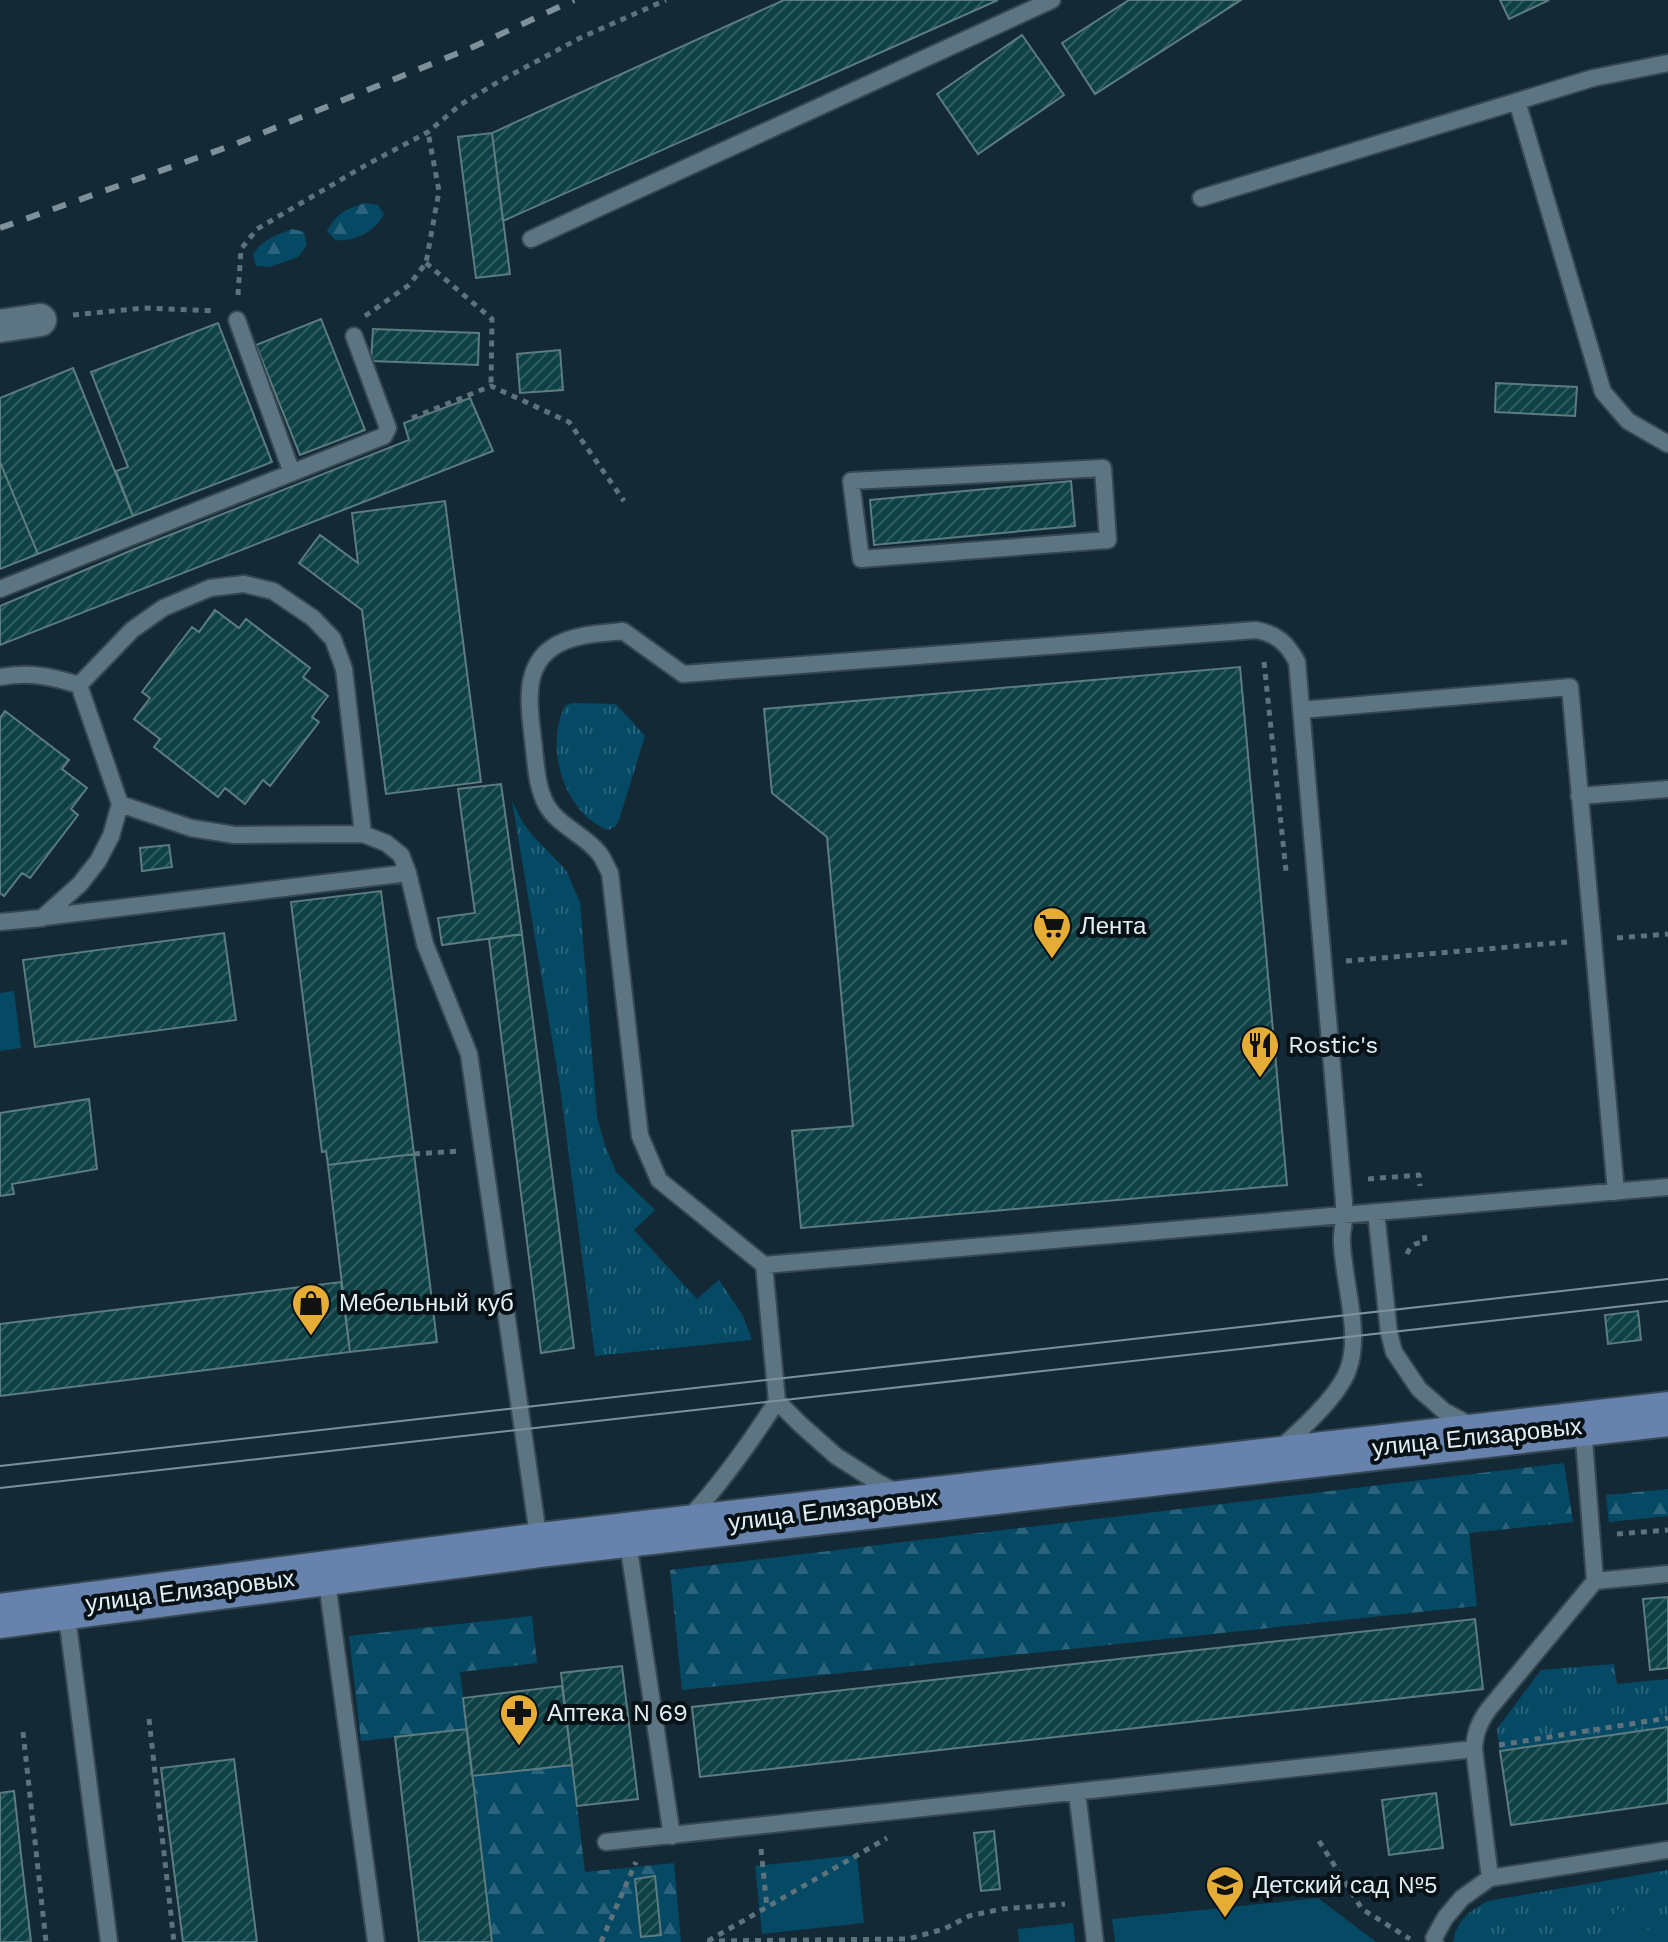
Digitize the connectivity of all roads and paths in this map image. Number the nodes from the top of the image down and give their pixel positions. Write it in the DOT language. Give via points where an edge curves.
graph roads {
  1 [pos="666,0"];
  2 [pos="1052,0"];
  3 [pos="1668,63"];
  4 [pos="1517,101"];
  5 [pos="428,132"];
  6 [pos="1201,198"];
  7 [pos="531,239"];
  8 [pos="426,263"];
  9 [pos="40,320"];
  10 [pos="237,320"];
  11 [pos="0,326"];
  12 [pos="354,336"];
  13 [pos="491,386"];
  14 [pos="388,428"];
  15 [pos="1668,444"];
  16 [pos="1103,468"];
  17 [pos="292,473"];
  18 [pos="624,501"];
  19 [pos="0,589"];
  20 [pos="1263,651"];
  21 [pos="0,677"];
  22 [pos="79,685"];
  23 [pos="1301,710"];
  24 [pos="1668,789"];
  25 [pos="1579,796"];
  26 [pos="120,804"];
  27 [pos="363,834"];
  28 [pos="408,873"];
  29 [pos="1287,885"];
  30 [pos="42,918"];
  31 [pos="0,922"];
  32 [pos="1668,934"];
  33 [pos="1593,940"];
  34 [pos="1323,963"];
  35 [pos="482,1150"];
  36 [pos="414,1154"];
  37 [pos="1342,1180"];
  38 [pos="1668,1187"];
  39 [pos="1616,1192"];
  40 [pos="1422,1208"];
  41 [pos="1376,1212"];
  42 [pos="1345,1215"];
  43 [pos="1406,1257"];
  44 [pos="764,1265"];
  45 [pos="777,1401"];
  46 [pos="1668,1414"];
  47 [pos="1583,1425"];
  48 [pos="1488,1434"];
  49 [pos="1266,1461"];
  50 [pos="913,1501"];
  51 [pos="678,1529"];
  52 [pos="1668,1530"];
  53 [pos="627,1535"];
  54 [pos="1592,1536"];
  55 [pos="540,1545"];
  56 [pos="325,1573"];
  57 [pos="1668,1574"];
  58 [pos="1595,1581"];
  59 [pos="66,1607"];
  60 [pos="0,1616"];
  61 [pos="1668,1718"];
  62 [pos="149,1719"];
  63 [pos="23,1732"];
  64 [pos="1474,1749"];
  65 [pos="1077,1792"];
  66 [pos="895,1834"];
  67 [pos="672,1836"];
  68 [pos="760,1838"];
  69 [pos="646,1839"];
  70 [pos="1319,1841"];
  71 [pos="606,1842"];
  72 [pos="1668,1850"];
  73 [pos="1490,1878"];
  74 [pos="1090,1902"];
  75 [pos="767,1908"];
  76 [pos="46,1942"];
  77 [pos="109,1942"];
  78 [pos="174,1942"];
  79 [pos="376,1942"];
  80 [pos="601,1942"];
  81 [pos="707,1942"];
  82 [pos="1095,1942"];
  83 [pos="1414,1942"];
  84 [pos="1435,1942"];
  1 -- 5 [label="path" via="498,82"];
  2 -- 7 [label="lane"];
  3 -- 4 [label="lane"];
  4 -- 6 [label="lane"];
  4 -- 15 [label="lane" via="1603,392 1628,421"];
  5 -- 8 [label="path" via="439,191"];
  5 -- 10 [label="path" via="257,229 241,249"];
  8 -- 12 [label="path" via="409,285 356,324"];
  8 -- 13 [label="path" via="492,319"];
  9 -- 10 [label="path" via="144,308 216,311"];
  9 -- 11 [label="street"];
  10 -- 17 [label="lane"];
  12 -- 14 [label="lane"];
  13 -- 14 [label="path"];
  13 -- 18 [label="path" via="569,422"];
  14 -- 17 [label="lane" via="384,436"];
  16 -- 16 [label="lane" via="851,481 861,559 1108,540"];
  17 -- 19 [label="lane"];
  20 -- 29 [label="path"];
  21 -- 22 [label="lane" via="50,676"];
  22 -- 26 [label="lane"];
  22 -- 27 [label="lane" via="132,630 163,608 210,588 244,584 273,591 333,639 344,669"];
  23 -- 25 [label="lane" via="1570,687"];
  23 -- 34 [label="lane"];
  23 -- 44 [label="lane" via="1291,650 1270,633 1256,630 683,674 623,631 574,638 543,656 528,689 539,788 560,822 598,852 610,873 640,1136 659,1180"];
  24 -- 25 [label="lane"];
  25 -- 33 [label="lane"];
  26 -- 27 [label="lane" via="191,828 235,835"];
  26 -- 30 [label="lane" via="98,861"];
  27 -- 28 [label="lane" via="401,855"];
  28 -- 30 [label="lane"];
  28 -- 35 [label="lane" via="425,944 469,1054"];
  30 -- 31 [label="lane"];
  32 -- 33 [label="path"];
  33 -- 34 [label="path"];
  33 -- 39 [label="lane"];
  34 -- 37 [label="lane"];
  35 -- 36 [label="path"];
  35 -- 55 [label="lane"];
  37 -- 40 [label="path" via="1419,1175"];
  37 -- 42 [label="lane"];
  38 -- 39 [label="lane"];
  39 -- 40 [label="lane"];
  40 -- 41 [label="lane"];
  40 -- 43 [label="path" via="1425,1242 1410,1247"];
  41 -- 42 [label="lane"];
  41 -- 48 [label="lane" via="1394,1352 1419,1389 1444,1411"];
  42 -- 44 [label="lane"];
  42 -- 49 [label="lane" via="1342,1241 1353,1338 1348,1371 1305,1426"];
  44 -- 45 [label="lane"];
  45 -- 50 [label="lane" via="836,1456"];
  45 -- 51 [label="lane" via="737,1462"];
  46 -- 47 [label="main road, улица Елизаровых"];
  47 -- 48 [label="main road, улица Елизаровых"];
  47 -- 54 [label="lane"];
  48 -- 49 [label="main road, улица Елизаровых"];
  49 -- 50 [label="main road, улица Елизаровых"];
  50 -- 51 [label="main road, улица Елизаровых"];
  51 -- 53 [label="main road, улица Елизаровых"];
  52 -- 54 [label="path"];
  53 -- 55 [label="main road, улица Елизаровых"];
  53 -- 67 [label="lane"];
  54 -- 58 [label="lane"];
  55 -- 56 [label="main road, улица Елизаровых"];
  56 -- 59 [label="main road, улица Елизаровых"];
  56 -- 79 [label="lane"];
  57 -- 58 [label="lane"];
  58 -- 64 [label="lane" via="1482,1718"];
  59 -- 60 [label="main road, улица Елизаровых"];
  59 -- 77 [label="lane"];
  61 -- 64 [label="path"];
  62 -- 78 [label="path"];
  63 -- 76 [label="path"];
  64 -- 65 [label="lane"];
  64 -- 73 [label="lane"];
  65 -- 67 [label="lane"];
  65 -- 74 [label="lane"];
  66 -- 75 [label="path"];
  67 -- 69 [label="lane"];
  68 -- 75 [label="path"];
  69 -- 71 [label="lane"];
  69 -- 80 [label="path"];
  70 -- 83 [label="path" via="1362,1909"];
  72 -- 73 [label="lane"];
  73 -- 84 [label="lane" via="1462,1898 1445,1918"];
  74 -- 81 [label="path" via="1002,1909 908,1939"];
  74 -- 82 [label="lane"];
  75 -- 81 [label="path"];
}
